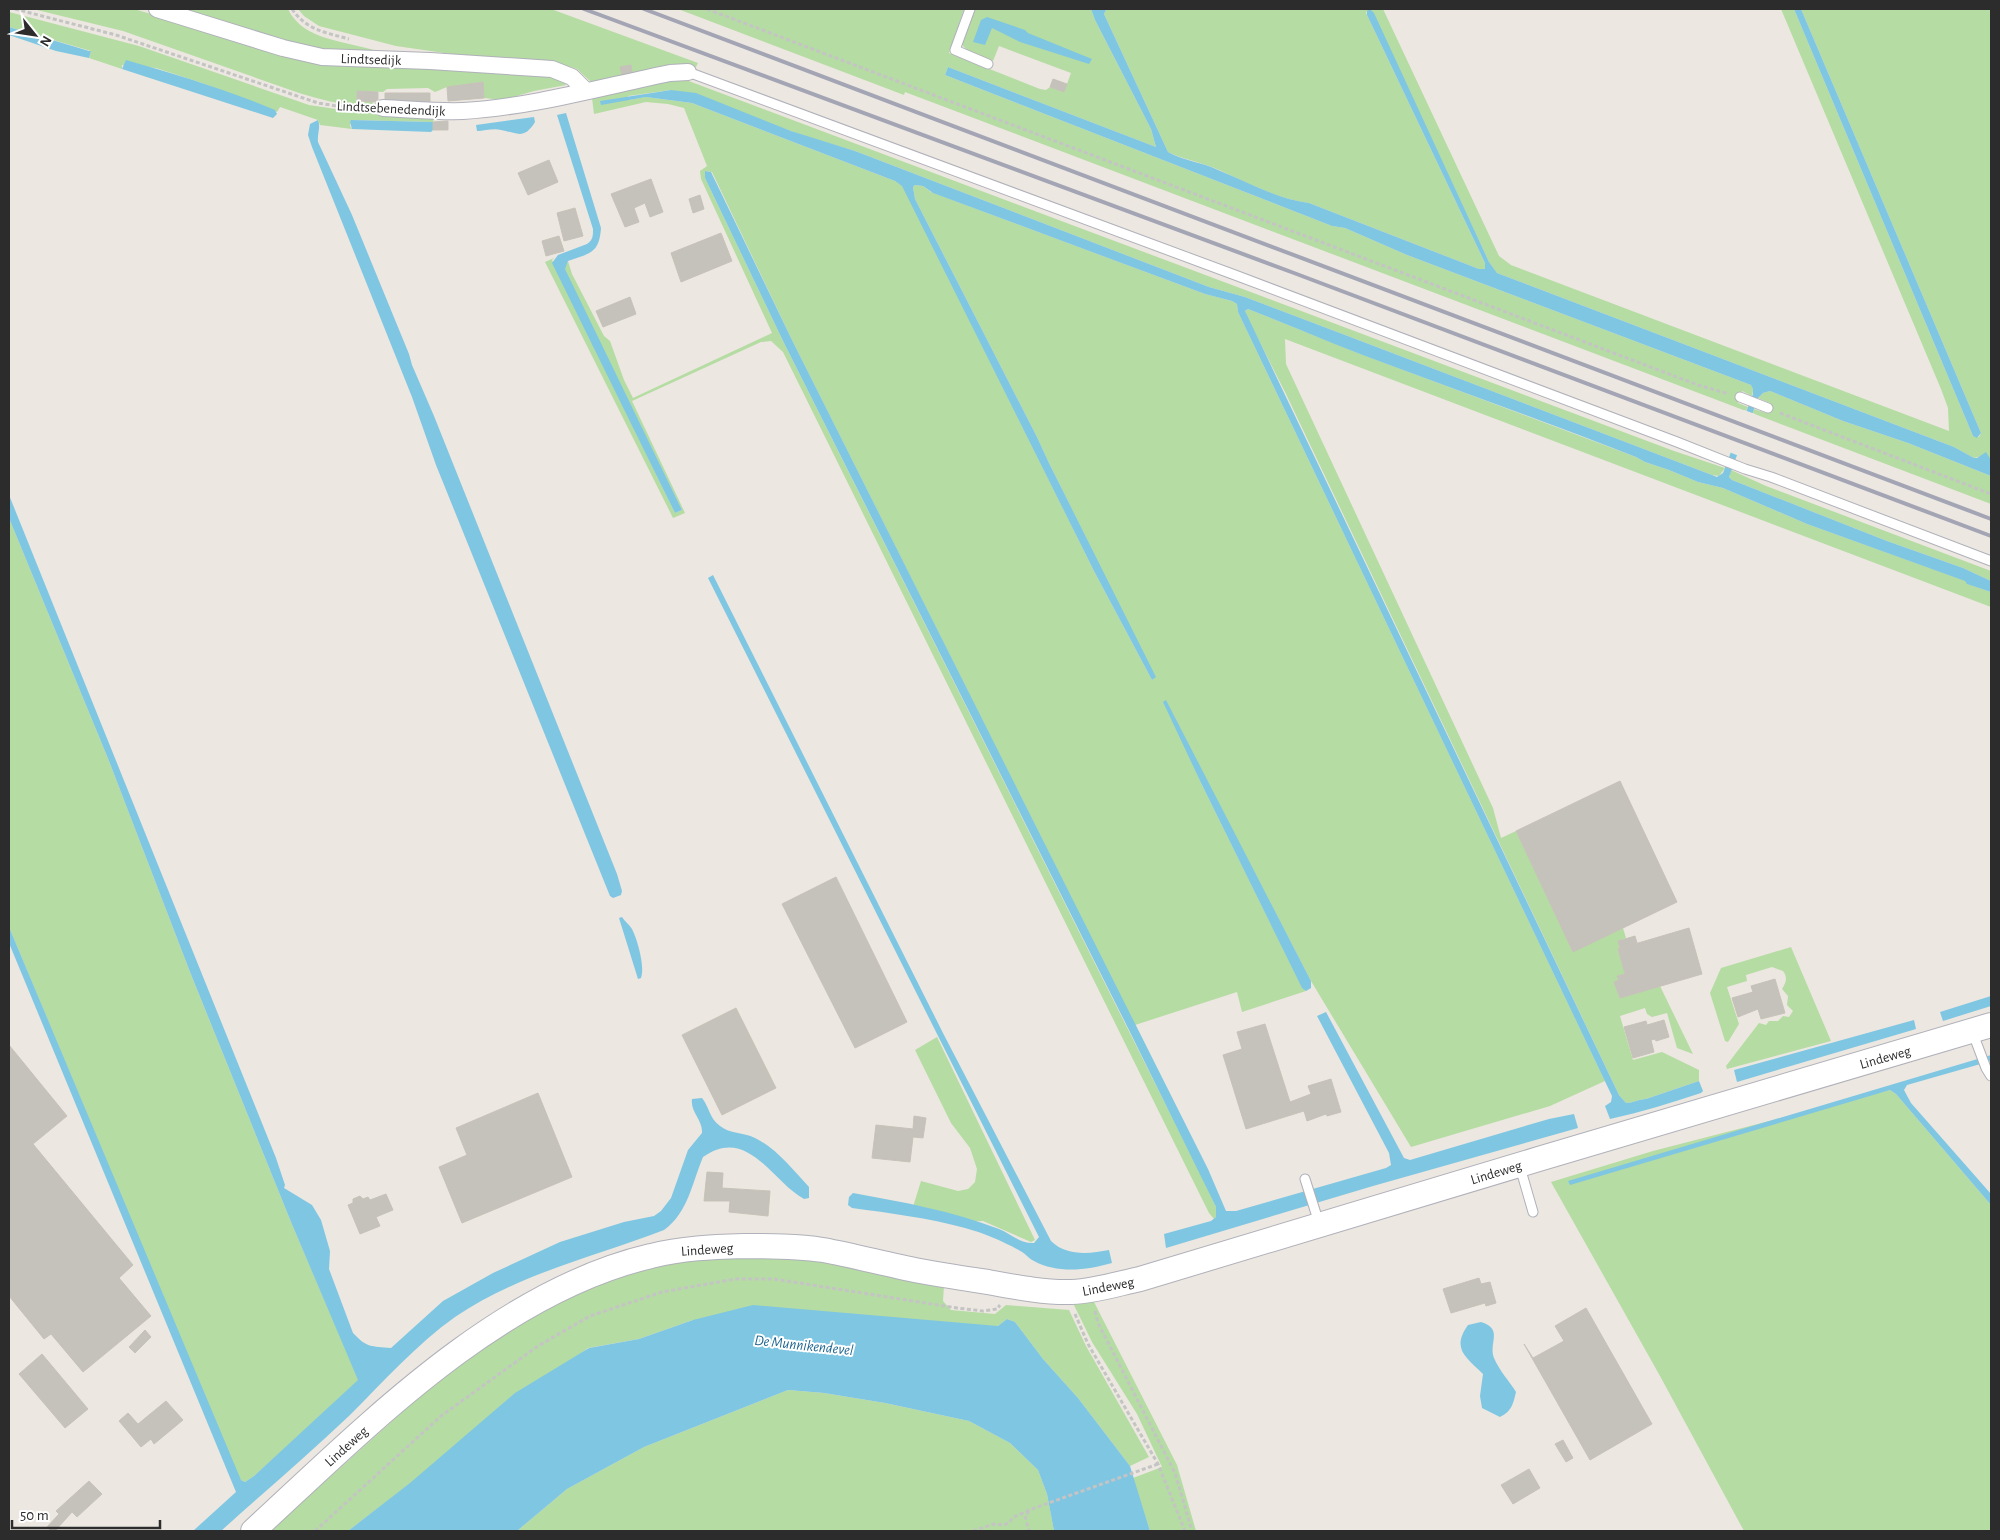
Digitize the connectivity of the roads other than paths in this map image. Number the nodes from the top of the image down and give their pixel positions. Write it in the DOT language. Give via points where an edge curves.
graph roads {
  1 [pos="157,9"];
  2 [pos="970,9"];
  3 [pos="988,64"];
  4 [pos="688,72"];
  5 [pos="585,90"];
  6 [pos="383,108"];
  7 [pos="1740,397"];
  8 [pos="1768,408"];
  9 [pos="1991,561"];
  10 [pos="1980,1034"];
  11 [pos="1991,1076"];
  12 [pos="1519,1165"];
  13 [pos="1306,1183"];
  14 [pos="1533,1212"];
  15 [pos="1317,1216"];
  16 [pos="253,1531"];
  1 -- 5 [label="street, Lindtsedijk" via="322,57 552,69 572,77"];
  2 -- 3 [label="lane" via="955,50"];
  4 -- 5 [label="street, Lindtsebenedendijk"];
  4 -- 9 [label="lane" via="1327,309 1744,470"];
  5 -- 6 [label="street, Lindtsebenedendijk" via="531,102 462,111"];
  7 -- 8 [label="lane"];
  10 -- 11 [label="lane" via="1986,1068"];
  10 -- 12 [label="main road, Lindeweg"];
  12 -- 14 [label="lane"];
  12 -- 15 [label="main road, Lindeweg"];
  13 -- 15 [label="lane"];
  15 -- 16 [label="main road, Lindeweg" via="1140,1279 1070,1292 1014,1287 795,1247 720,1246 678,1250 644,1258 548,1294 490,1330 400,1398"];
}
